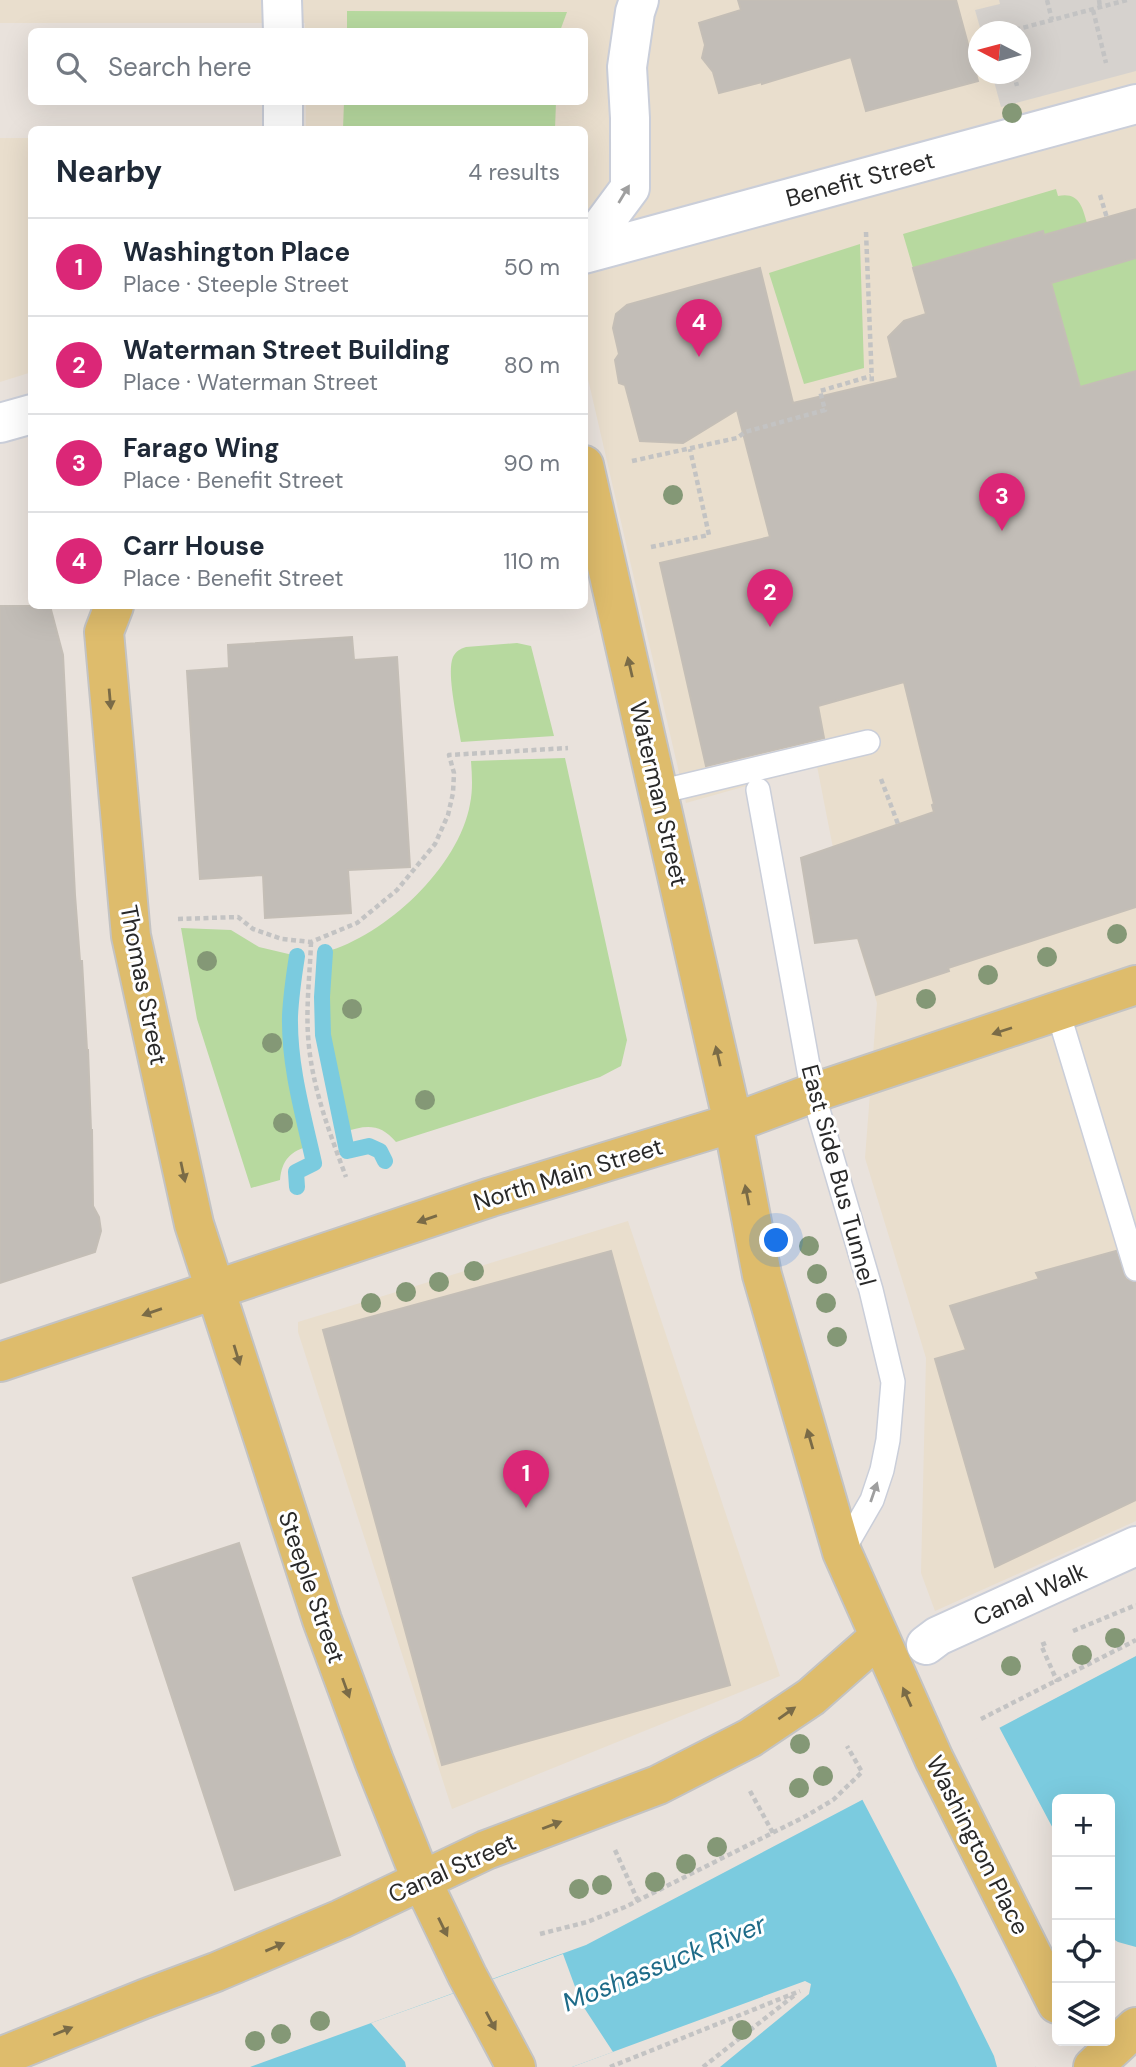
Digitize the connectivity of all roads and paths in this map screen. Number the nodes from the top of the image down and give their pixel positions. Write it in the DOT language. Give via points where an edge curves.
graph roads {
  1 [pos="282,0"];
  2 [pos="639,0"];
  3 [pos="1047,0"];
  4 [pos="1099,0"];
  5 [pos="1127,0"];
  6 [pos="1100,7"];
  7 [pos="1093,10"];
  8 [pos="1052,20"];
  9 [pos="1031,26"];
  10 [pos="282,28"];
  11 [pos="1104,55"];
  12 [pos="1017,84"];
  13 [pos="1018,89"];
  14 [pos="1136,104"];
  15 [pos="283,105"];
  16 [pos="283,126"];
  17 [pos="1100,195"];
  18 [pos="1107,218"];
  19 [pos="866,232"];
  20 [pos="588,246"];
  21 [pos="588,251"];
  22 [pos="871,376"];
  23 [pos="872,384"];
  24 [pos="28,415"];
  25 [pos="0,423"];
  26 [pos="690,449"];
  27 [pos="625,463"];
  28 [pos="588,482"];
  29 [pos="643,549"];
  30 [pos="107,614"];
  31 [pos="868,742"];
  32 [pos="569,748"];
  33 [pos="758,790"];
  34 [pos="659,792"];
  35 [pos="172,919"];
  36 [pos="311,942"];
  37 [pos="1136,985"];
  38 [pos="1058,1012"];
  39 [pos="813,1094"];
  40 [pos="733,1123"];
  41 [pos="346,1177"];
  42 [pos="1136,1269"];
  43 [pos="216,1290"];
  44 [pos="0,1362"];
  45 [pos="1136,1546"];
  46 [pos="842,1552"];
  47 [pos="1136,1605"];
  48 [pos="1065,1635"];
  49 [pos="879,1637"];
  50 [pos="1053,1640"];
  51 [pos="1136,1640"];
  52 [pos="926,1645"];
  53 [pos="1057,1681"];
  54 [pos="981,1719"];
  55 [pos="847,1746"];
  56 [pos="749,1789"];
  57 [pos="773,1833"];
  58 [pos="610,1838"];
  59 [pos="421,1879"];
  60 [pos="638,1901"];
  61 [pos="540,1934"];
  62 [pos="1052,1994"];
  63 [pos="1136,2026"];
  64 [pos="1080,2046"];
  65 [pos="0,2057"];
  66 [pos="516,2067"];
  67 [pos="610,2067"];
  68 [pos="703,2067"];
  69 [pos="1092,2067"];
  1 -- 10 [label="street"];
  20 -- 2 [label="street, one-way" via="630,188 627,67"];
  3 -- 8 [label="path"];
  4 -- 6 [label="path"];
  5 -- 6 [label="path"];
  6 -- 7 [label="path"];
  7 -- 8 [label="path"];
  7 -- 11 [label="path"];
  8 -- 9 [label="path"];
  12 -- 13 [label="path"];
  14 -- 21 [label="street, Benefit Street"];
  15 -- 16 [label="street"];
  17 -- 18 [label="path"];
  19 -- 22 [label="path"];
  22 -- 23 [label="path"];
  22 -- 26 [label="path" via="820,391 825,410"];
  24 -- 25 [label="street"];
  26 -- 27 [label="path"];
  26 -- 29 [label="path" via="709,535"];
  34 -- 28 [label="main road, Waterman Street, one-way"];
  30 -- 43 [label="main road, Thomas Street, one-way" via="131,936 194,1224"];
  31 -- 34 [label="lane"];
  32 -- 36 [label="path" via="449,755 453,793 435,844 397,891 357,923"];
  33 -- 39 [label="lane, East Side Bus Tunnel"];
  40 -- 34 [label="main road, Waterman Street, one-way"];
  35 -- 36 [label="path" via="237,917 253,929 282,939"];
  36 -- 41 [label="path" via="308,1036 326,1125"];
  37 -- 38 [label="main road, North Main Street"];
  38 -- 39 [label="main road, North Main Street, one-way"];
  38 -- 42 [label="lane"];
  39 -- 40 [label="main road, North Main Street"];
  46 -- 39 [label="lane, East Side Bus Tunnel, one-way" via="872,1500 882,1470 893,1382"];
  40 -- 43 [label="main road, North Main Street, one-way" via="491,1197"];
  46 -- 40 [label="main road, Washington Place, one-way" via="762,1275"];
  43 -- 44 [label="main road, North Main Street, one-way"];
  43 -- 59 [label="main road, Steeple Street, one-way" via="322,1620"];
  45 -- 52 [label="street, Canal Walk"];
  46 -- 49 [label="main road, Washington Place"];
  47 -- 48 [label="path"];
  59 -- 49 [label="main road, Canal Street, one-way" via="658,1785 751,1738 811,1697"];
  62 -- 49 [label="main road, Washington Place, one-way" via="934,1759"];
  50 -- 53 [label="path" via="1041,1645"];
  51 -- 53 [label="path"];
  53 -- 54 [label="path"];
  55 -- 57 [label="path" via="862,1772 833,1800"];
  56 -- 57 [label="path"];
  57 -- 60 [label="path"];
  58 -- 60 [label="path"];
  65 -- 59 [label="main road, Canal Street, one-way" via="216,1972"];
  59 -- 66 [label="main road, Steeple Street, one-way"];
  60 -- 61 [label="path" via="587,1922"];
  63 -- 69 [label="main road"];
  64 -- 69 [label="main road"];
  67 -- 68 [label="path" via="800,1991"];
}
